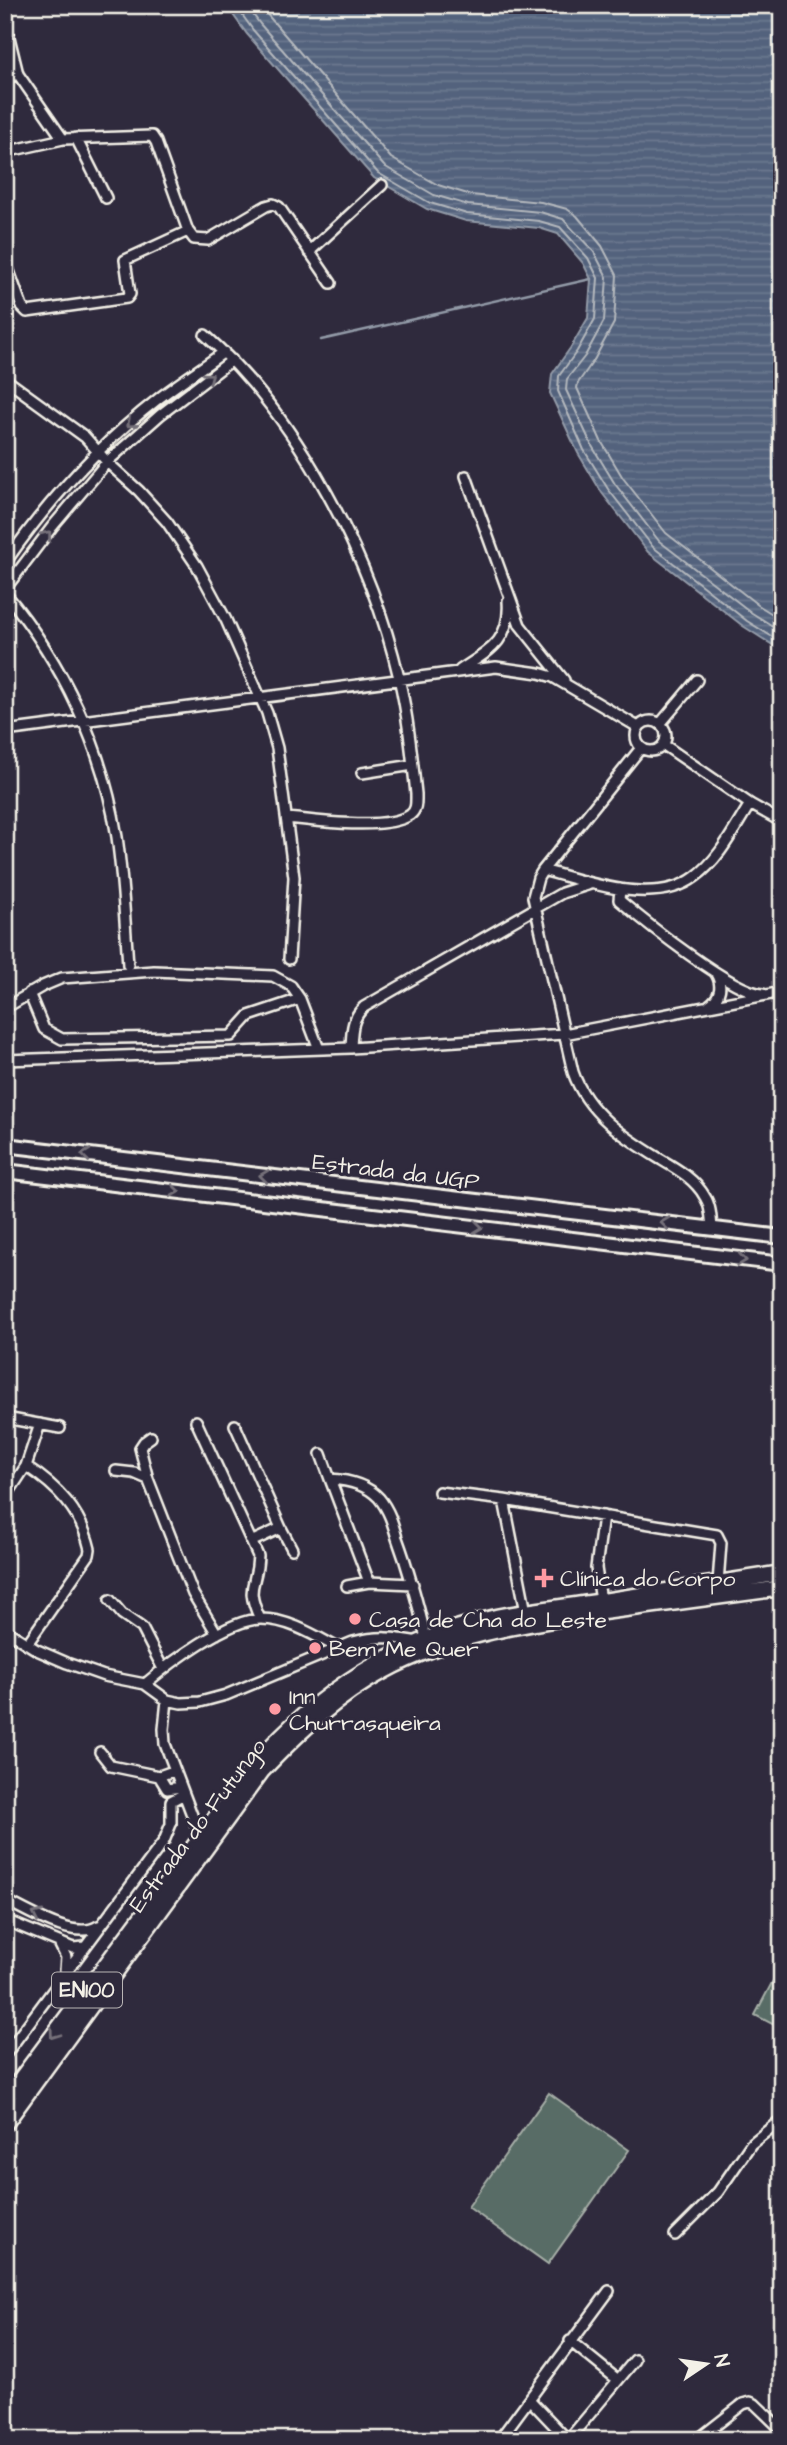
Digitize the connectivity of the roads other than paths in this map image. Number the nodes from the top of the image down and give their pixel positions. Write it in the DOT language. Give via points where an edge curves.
graph roads {
  1 [pos="5,21"];
  2 [pos="18,74"];
  3 [pos="5,78"];
  4 [pos="76,138"];
  5 [pos="63,139"];
  6 [pos="5,152"];
  7 [pos="382,185"];
  8 [pos="106,198"];
  9 [pos="188,231"];
  10 [pos="309,252"];
  11 [pos="5,260"];
  12 [pos="331,283"];
  13 [pos="205,335"];
  14 [pos="224,352"];
  15 [pos="232,360"];
  16 [pos="5,379"];
  17 [pos="97,451"];
  18 [pos="107,462"];
  19 [pos="466,476"];
  20 [pos="5,563"];
  21 [pos="5,591"];
  22 [pos="507,592"];
  23 [pos="455,673"];
  24 [pos="400,679"];
  25 [pos="697,680"];
  26 [pos="568,684"];
  27 [pos="261,699"];
  28 [pos="83,720"];
  29 [pos="660,724"];
  30 [pos="638,727"];
  31 [pos="5,731"];
  32 [pos="664,745"];
  33 [pos="641,748"];
  34 [pos="413,765"];
  35 [pos="362,773"];
  36 [pos="750,804"];
  37 [pos="288,818"];
  38 [pos="782,822"];
  39 [pos="543,870"];
  40 [pos="590,884"];
  41 [pos="620,889"];
  42 [pos="535,907"];
  43 [pos="289,959"];
  44 [pos="128,965"];
  45 [pos="712,969"];
  46 [pos="782,992"];
  47 [pos="29,993"];
  48 [pos="769,994"];
  49 [pos="300,999"];
  50 [pos="5,1008"];
  51 [pos="704,1008"];
  52 [pos="564,1034"];
  53 [pos="351,1048"];
  54 [pos="319,1049"];
  55 [pos="5,1060"];
  56 [pos="5,1145"];
  57 [pos="5,1171"];
  58 [pos="712,1229"];
  59 [pos="782,1237"];
  60 [pos="782,1264"];
  61 [pos="11,1419"];
  62 [pos="196,1421"];
  63 [pos="40,1424"];
  64 [pos="235,1425"];
  65 [pos="60,1428"];
  66 [pos="151,1437"];
  67 [pos="321,1454"];
  68 [pos="26,1466"];
  69 [pos="116,1471"];
  70 [pos="148,1479"];
  71 [pos="330,1479"];
  72 [pos="7,1492"];
  73 [pos="439,1492"];
  74 [pos="504,1500"];
  75 [pos="603,1516"];
  76 [pos="281,1528"];
  77 [pos="253,1541"];
  78 [pos="292,1549"];
  79 [pos="782,1573"];
  80 [pos="369,1582"];
  81 [pos="718,1583"];
  82 [pos="413,1584"];
  83 [pos="347,1586"];
  84 [pos="782,1588"];
  85 [pos="110,1601"];
  86 [pos="601,1601"];
  87 [pos="526,1612"];
  88 [pos="260,1619"];
  89 [pos="5,1630"];
  90 [pos="217,1634"];
  91 [pos="422,1640"];
  92 [pos="27,1644"];
  93 [pos="337,1647"];
  94 [pos="163,1670"];
  95 [pos="145,1684"];
  96 [pos="167,1700"];
  97 [pos="100,1752"];
  98 [pos="173,1770"];
  99 [pos="159,1776"];
  100 [pos="182,1790"];
  101 [pos="200,1836"];
  102 [pos="5,1900"];
  103 [pos="5,1920"];
  104 [pos="102,1924"];
  105 [pos="69,1928"];
  106 [pos="59,1943"];
  107 [pos="84,1947"];
  108 [pos="64,1975"];
  109 [pos="5,2055"];
  110 [pos="5,2100"];
  111 [pos="5,2124"];
  112 [pos="780,2124"];
  113 [pos="675,2235"];
  114 [pos="609,2291"];
  115 [pos="570,2341"];
  116 [pos="635,2360"];
  117 [pos="618,2380"];
  118 [pos="529,2399"];
  119 [pos="782,2430"];
  120 [pos="499,2440"];
  121 [pos="568,2440"];
  122 [pos="697,2440"];
  1 -- 2 [label="street"];
  2 -- 3 [label="street"];
  2 -- 5 [label="street"];
  4 -- 5 [label="street"];
  4 -- 8 [label="street"];
  4 -- 9 [label="street" via="152,136"];
  5 -- 6 [label="street"];
  7 -- 10 [label="street"];
  9 -- 10 [label="street" via="194,239 208,240 273,204 279,206"];
  9 -- 11 [label="street" via="125,260 127,298 78,306 27,312"];
  10 -- 12 [label="street"];
  13 -- 14 [label="street"];
  14 -- 15 [label="street"];
  14 -- 17 [label="street, one-way" via="158,399"];
  18 -- 15 [label="street, one-way"];
  15 -- 24 [label="street" via="296,444 344,524"];
  16 -- 17 [label="street" via="85,437"];
  17 -- 18 [label="street"];
  17 -- 20 [label="street"];
  21 -- 18 [label="street, one-way"];
  18 -- 27 [label="street" via="167,522 197,566"];
  19 -- 22 [label="street"];
  21 -- 28 [label="street" via="47,649"];
  22 -- 23 [label="street" via="509,614 504,634 492,649"];
  22 -- 26 [label="street" via="520,625"];
  23 -- 24 [label="street"];
  23 -- 26 [label="street" via="510,668"];
  24 -- 27 [label="street"];
  24 -- 34 [label="street"];
  25 -- 29 [label="street"];
  26 -- 30 [label="street"];
  27 -- 28 [label="street"];
  27 -- 37 [label="street" via="277,748"];
  28 -- 31 [label="street"];
  28 -- 44 [label="street" via="111,807"];
  29 -- 30 [label="street" via="651,720"];
  29 -- 32 [label="street" via="666,731"];
  30 -- 33 [label="street" via="636,741"];
  32 -- 33 [label="street" via="656,751"];
  32 -- 36 [label="street"];
  33 -- 39 [label="street"];
  34 -- 35 [label="street"];
  34 -- 37 [label="street" via="416,807 400,819 347,825"];
  36 -- 38 [label="street"];
  36 -- 41 [label="street" via="714,860 695,878 664,890"];
  37 -- 43 [label="street" via="294,877"];
  39 -- 40 [label="street"];
  39 -- 42 [label="street" via="535,887"];
  40 -- 41 [label="street"];
  40 -- 42 [label="street"];
  41 -- 45 [label="street" via="619,900 653,930"];
  42 -- 52 [label="street"];
  42 -- 53 [label="street" via="364,1007 352,1023"];
  45 -- 48 [label="street" via="746,989"];
  45 -- 51 [label="street" via="720,991"];
  46 -- 48 [label="street"];
  47 -- 49 [label="street" via="62,978 154,971 274,976 291,986"];
  47 -- 49 [label="street" via="44,1029 62,1039 231,1036 249,1016"];
  47 -- 50 [label="street"];
  48 -- 51 [label="street"];
  49 -- 54 [label="street"];
  51 -- 52 [label="street"];
  52 -- 53 [label="street"];
  52 -- 58 [label="street" via="579,1089 591,1105 622,1134 694,1182 706,1198"];
  53 -- 54 [label="street"];
  54 -- 55 [label="street"];
  58 -- 56 [label="main road, Estrada da UGP, one-way"];
  57 -- 60 [label="main road, one-way"];
  58 -- 59 [label="main road, Estrada da UGP"];
  61 -- 63 [label="street"];
  62 -- 77 [label="street"];
  63 -- 65 [label="street"];
  63 -- 68 [label="street"];
  64 -- 76 [label="street"];
  66 -- 70 [label="street" via="140,1448"];
  67 -- 71 [label="street"];
  68 -- 72 [label="street"];
  68 -- 92 [label="street" via="74,1507 90,1549"];
  69 -- 70 [label="street"];
  70 -- 90 [label="street" via="193,1594"];
  71 -- 80 [label="street"];
  71 -- 82 [label="street" via="361,1485 378,1497 388,1510"];
  73 -- 74 [label="street"];
  74 -- 75 [label="street"];
  74 -- 87 [label="street"];
  75 -- 81 [label="street" via="717,1535 721,1543"];
  75 -- 86 [label="street" via="596,1568"];
  76 -- 77 [label="street"];
  76 -- 78 [label="street"];
  77 -- 88 [label="street" via="258,1569 250,1592"];
  79 -- 81 [label="main road, Estrada do Futungo / EN100"];
  80 -- 82 [label="street"];
  80 -- 83 [label="street"];
  81 -- 86 [label="main road, Estrada do Futungo / EN100"];
  82 -- 91 [label="street"];
  84 -- 111 [label="main road, Estrada do Futungo / EN100" via="477,1634 401,1662 355,1689 302,1730 254,1781"];
  85 -- 94 [label="street" via="142,1628"];
  86 -- 87 [label="main road, Estrada do Futungo / EN100"];
  87 -- 91 [label="main road, Estrada do Futungo / EN100"];
  88 -- 90 [label="street"];
  88 -- 93 [label="street" via="282,1622"];
  89 -- 92 [label="street"];
  90 -- 94 [label="street"];
  91 -- 93 [label="street" via="372,1637"];
  91 -- 101 [label="main road, Estrada do Futungo / EN100" via="356,1675 309,1710 268,1748"];
  92 -- 95 [label="street" via="89,1671"];
  93 -- 96 [label="street" via="226,1695 200,1702"];
  94 -- 95 [label="street"];
  95 -- 96 [label="street"];
  96 -- 98 [label="street" via="164,1744"];
  97 -- 99 [label="street" via="111,1766"];
  98 -- 99 [label="street"];
  98 -- 100 [label="street"];
  99 -- 100 [label="street" via="167,1789"];
  100 -- 101 [label="street"];
  100 -- 104 [label="street" via="171,1801 171,1824 164,1841"];
  101 -- 110 [label="main road, Estrada do Futungo / EN100, one-way"];
  105 -- 102 [label="street, one-way"];
  103 -- 106 [label="street"];
  104 -- 105 [label="street" via="84,1932"];
  104 -- 107 [label="street"];
  105 -- 107 [label="street"];
  106 -- 107 [label="street"];
  106 -- 108 [label="street" via="66,1957"];
  107 -- 108 [label="street"];
  108 -- 109 [label="street"];
  112 -- 113 [label="street" via="751,2144 718,2192"];
  114 -- 115 [label="street"];
  115 -- 117 [label="street"];
  115 -- 118 [label="street"];
  116 -- 117 [label="street"];
  117 -- 121 [label="street"];
  118 -- 120 [label="street"];
  118 -- 121 [label="street"];
  119 -- 122 [label="street" via="750,2402"];
}
